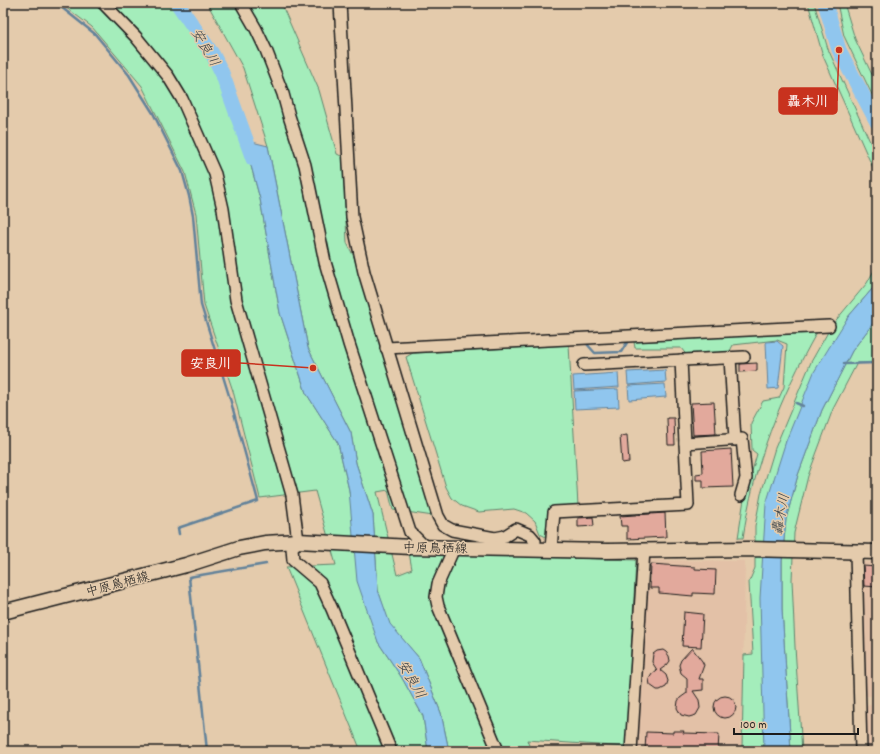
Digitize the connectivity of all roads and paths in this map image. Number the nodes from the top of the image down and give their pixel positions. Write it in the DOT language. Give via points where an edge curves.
graph roads {
  1 [pos="103,3"];
  2 [pos="241,3"];
  3 [pos="340,3"];
  4 [pos="829,326"];
  5 [pos="386,348"];
  6 [pos="744,357"];
  7 [pos="730,358"];
  8 [pos="681,360"];
  9 [pos="584,365"];
  10 [pos="735,440"];
  11 [pos="685,443"];
  12 [pos="741,495"];
  13 [pos="303,542"];
  14 [pos="425,547"];
  15 [pos="454,548"];
  16 [pos="534,549"];
  17 [pos="551,549"];
  18 [pos="644,550"];
  19 [pos="856,552"];
  20 [pos="877,552"];
  21 [pos="3,612"];
  22 [pos="391,751"];
  23 [pos="498,751"];
  24 [pos="631,751"];
  25 [pos="860,751"];
  1 -- 13 [label="street" via="136,37 168,76 182,99 215,174 223,209 236,300"];
  2 -- 14 [label="street" via="260,36 275,71 305,165 326,262 349,344 410,532"];
  3 -- 5 [label="street" via="352,217 364,272"];
  4 -- 5 [label="street"];
  5 -- 16 [label="street" via="438,516 443,525 452,530 495,538 505,536 516,529 530,535 535,541"];
  6 -- 7 [label="street"];
  7 -- 8 [label="street"];
  7 -- 10 [label="street"];
  8 -- 9 [label="street"];
  8 -- 11 [label="street"];
  10 -- 11 [label="street"];
  10 -- 12 [label="street" via="742,440 746,478"];
  11 -- 17 [label="street" via="688,505 554,512"];
  13 -- 14 [label="main road, 中原鳥栖線"];
  13 -- 21 [label="main road, 中原鳥栖線" via="265,543 239,548 186,565"];
  13 -- 22 [label="street" via="292,548 293,560 320,583"];
  14 -- 15 [label="main road, 中原鳥栖線"];
  15 -- 16 [label="main road, 中原鳥栖線"];
  15 -- 23 [label="street" via="438,584 436,597"];
  16 -- 17 [label="main road, 中原鳥栖線"];
  17 -- 18 [label="main road, 中原鳥栖線"];
  18 -- 19 [label="main road, 中原鳥栖線" via="752,549"];
  18 -- 24 [label="street"];
  19 -- 20 [label="main road, 中原鳥栖線"];
  19 -- 25 [label="street"];
}
